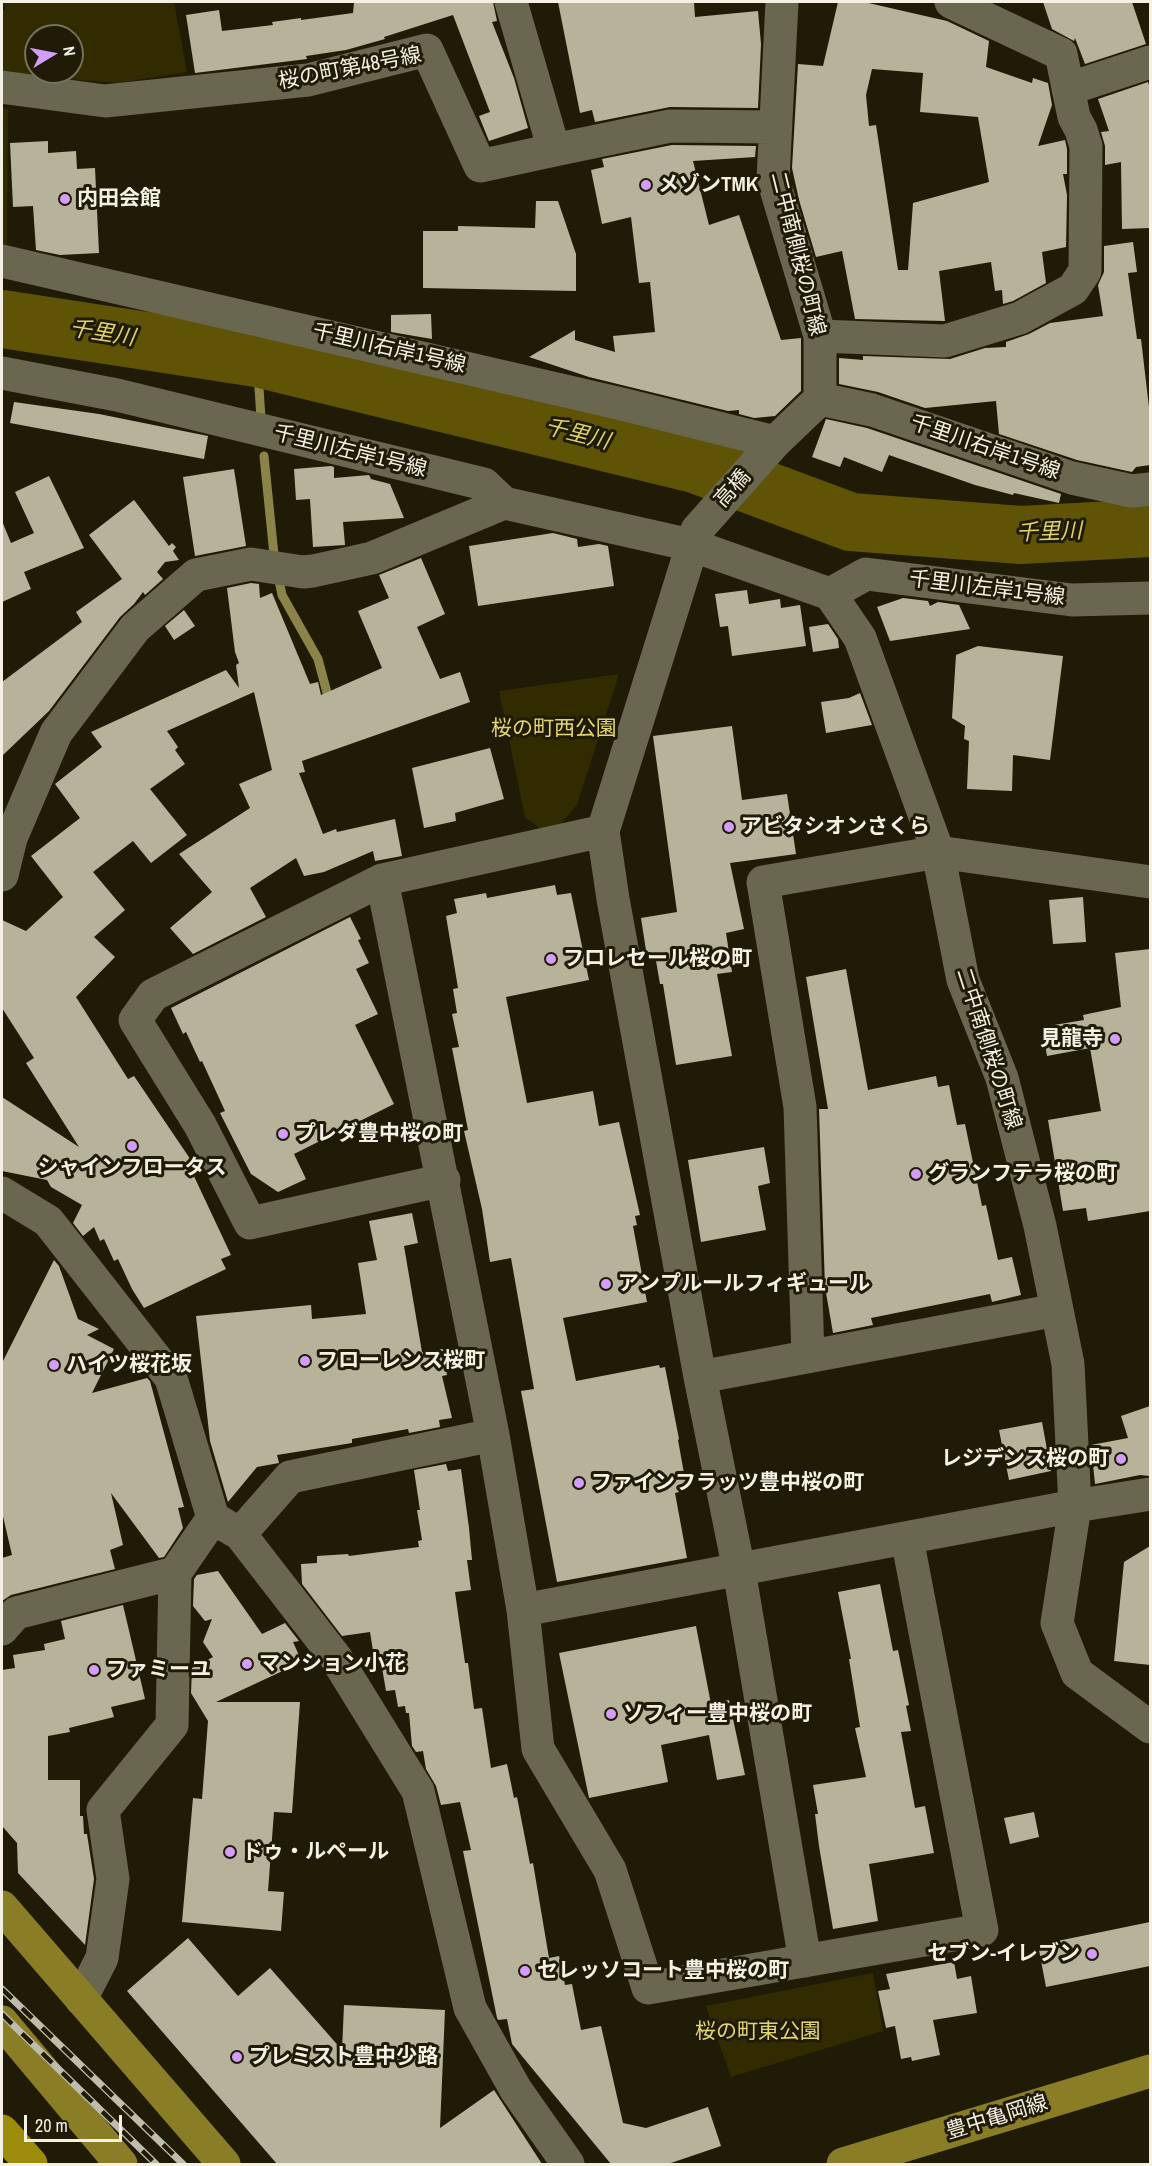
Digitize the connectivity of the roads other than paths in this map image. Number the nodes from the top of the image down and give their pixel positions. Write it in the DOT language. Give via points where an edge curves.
graph roads {
  1 [pos="511,2"];
  2 [pos="782,2"];
  3 [pos="951,2"];
  4 [pos="1150,62"];
  5 [pos="2,87"];
  6 [pos="1068,89"];
  7 [pos="774,127"];
  8 [pos="554,150"];
  9 [pos="2,261"];
  10 [pos="820,336"];
  11 [pos="2,373"];
  12 [pos="820,399"];
  13 [pos="772,446"];
  14 [pos="1150,489"];
  15 [pos="504,503"];
  16 [pos="694,537"];
  17 [pos="830,594"];
  18 [pos="1150,597"];
  19 [pos="603,831"];
  20 [pos="6,836"];
  21 [pos="938,852"];
  22 [pos="2,875"];
  23 [pos="382,880"];
  24 [pos="1150,882"];
  25 [pos="444,1180"];
  26 [pos="2,1193"];
  27 [pos="1057,1310"];
  28 [pos="808,1356"];
  29 [pos="700,1377"];
  30 [pos="494,1435"];
  31 [pos="1150,1494"];
  32 [pos="1075,1506"];
  33 [pos="226,1526"];
  34 [pos="907,1538"];
  35 [pos="739,1570"];
  36 [pos="176,1573"];
  37 [pos="523,1610"];
  38 [pos="2,1629"];
  39 [pos="1150,1726"];
  40 [pos="2,1907"];
  41 [pos="805,1961"];
  42 [pos="81,1999"];
  43 [pos="2,2022"];
  44 [pos="1150,2071"];
  45 [pos="2,2131"];
  46 [pos="31,2164"];
  47 [pos="121,2164"];
  48 [pos="224,2164"];
  49 [pos="568,2164"];
  50 [pos="843,2164"];
  1 -- 8 [label="street"];
  2 -- 7 [label="street, 二中南側桜の町線"];
  3 -- 6 [label="street" via="1061,54"];
  4 -- 6 [label="street"];
  5 -- 8 [label="street, 桜の町第48号線" via="105,101 308,80 427,50 480,166"];
  6 -- 10 [label="street" via="1086,146 1085,271 1073,289 1020,318 945,341"];
  7 -- 8 [label="street" via="670,126"];
  7 -- 10 [label="street, 二中南側桜の町線" via="773,179"];
  9 -- 13 [label="street, 千里川右岸1号線" via="626,405"];
  10 -- 12 [label="street, 二中南側桜の町線"];
  11 -- 15 [label="street, 千里川左岸1号線" via="117,395 484,484"];
  12 -- 13 [label="street"];
  12 -- 14 [label="street, 千里川右岸1号線" via="872,410 1072,478 1132,491"];
  13 -- 16 [label="street, 高橋"];
  15 -- 16 [label="street, 千里川左岸1号線"];
  15 -- 20 [label="street" via="372,558 313,571 251,564 196,575 135,628 56,733"];
  16 -- 17 [label="street"];
  16 -- 19 [label="street"];
  17 -- 18 [label="street, 千里川左岸1号線" via="866,574 1072,600"];
  17 -- 21 [label="street, 二中南側桜の町線" via="860,638"];
  19 -- 23 [label="street"];
  19 -- 29 [label="street"];
  20 -- 22 [label="street"];
  21 -- 24 [label="street"];
  21 -- 27 [label="street, 二中南側桜の町線" via="963,980 1002,1077 1041,1226"];
  21 -- 28 [label="street" via="764,882 800,1107"];
  23 -- 25 [label="street"];
  23 -- 25 [label="street" via="153,995 135,1020 200,1125 250,1223"];
  25 -- 30 [label="street"];
  26 -- 33 [label="street" via="48,1221 171,1378"];
  27 -- 28 [label="street"];
  27 -- 32 [label="street, 二中南側桜の町線" via="1068,1364"];
  28 -- 29 [label="street"];
  29 -- 35 [label="street"];
  30 -- 33 [label="street" via="290,1477"];
  30 -- 37 [label="street"];
  31 -- 32 [label="street"];
  32 -- 34 [label="street"];
  32 -- 39 [label="street, 二中南側桜の町線" via="1057,1623 1077,1673"];
  33 -- 36 [label="street"];
  33 -- 49 [label="street" via="336,1658 418,1791 470,2008 516,2090"];
  34 -- 35 [label="street"];
  34 -- 41 [label="street" via="982,1930"];
  35 -- 37 [label="street"];
  35 -- 41 [label="street"];
  36 -- 38 [label="street" via="16,1613"];
  36 -- 42 [label="street" via="172,1725 103,1810 113,1879 102,1958"];
  37 -- 41 [label="street" via="538,1749 610,1870 648,1988"];
  40 -- 42 [label="main road"];
  42 -- 48 [label="main road"];
  43 -- 47 [label="main road"];
  44 -- 50 [label="main road, 豊中亀岡線"];
  45 -- 46 [label="highway"];
}
